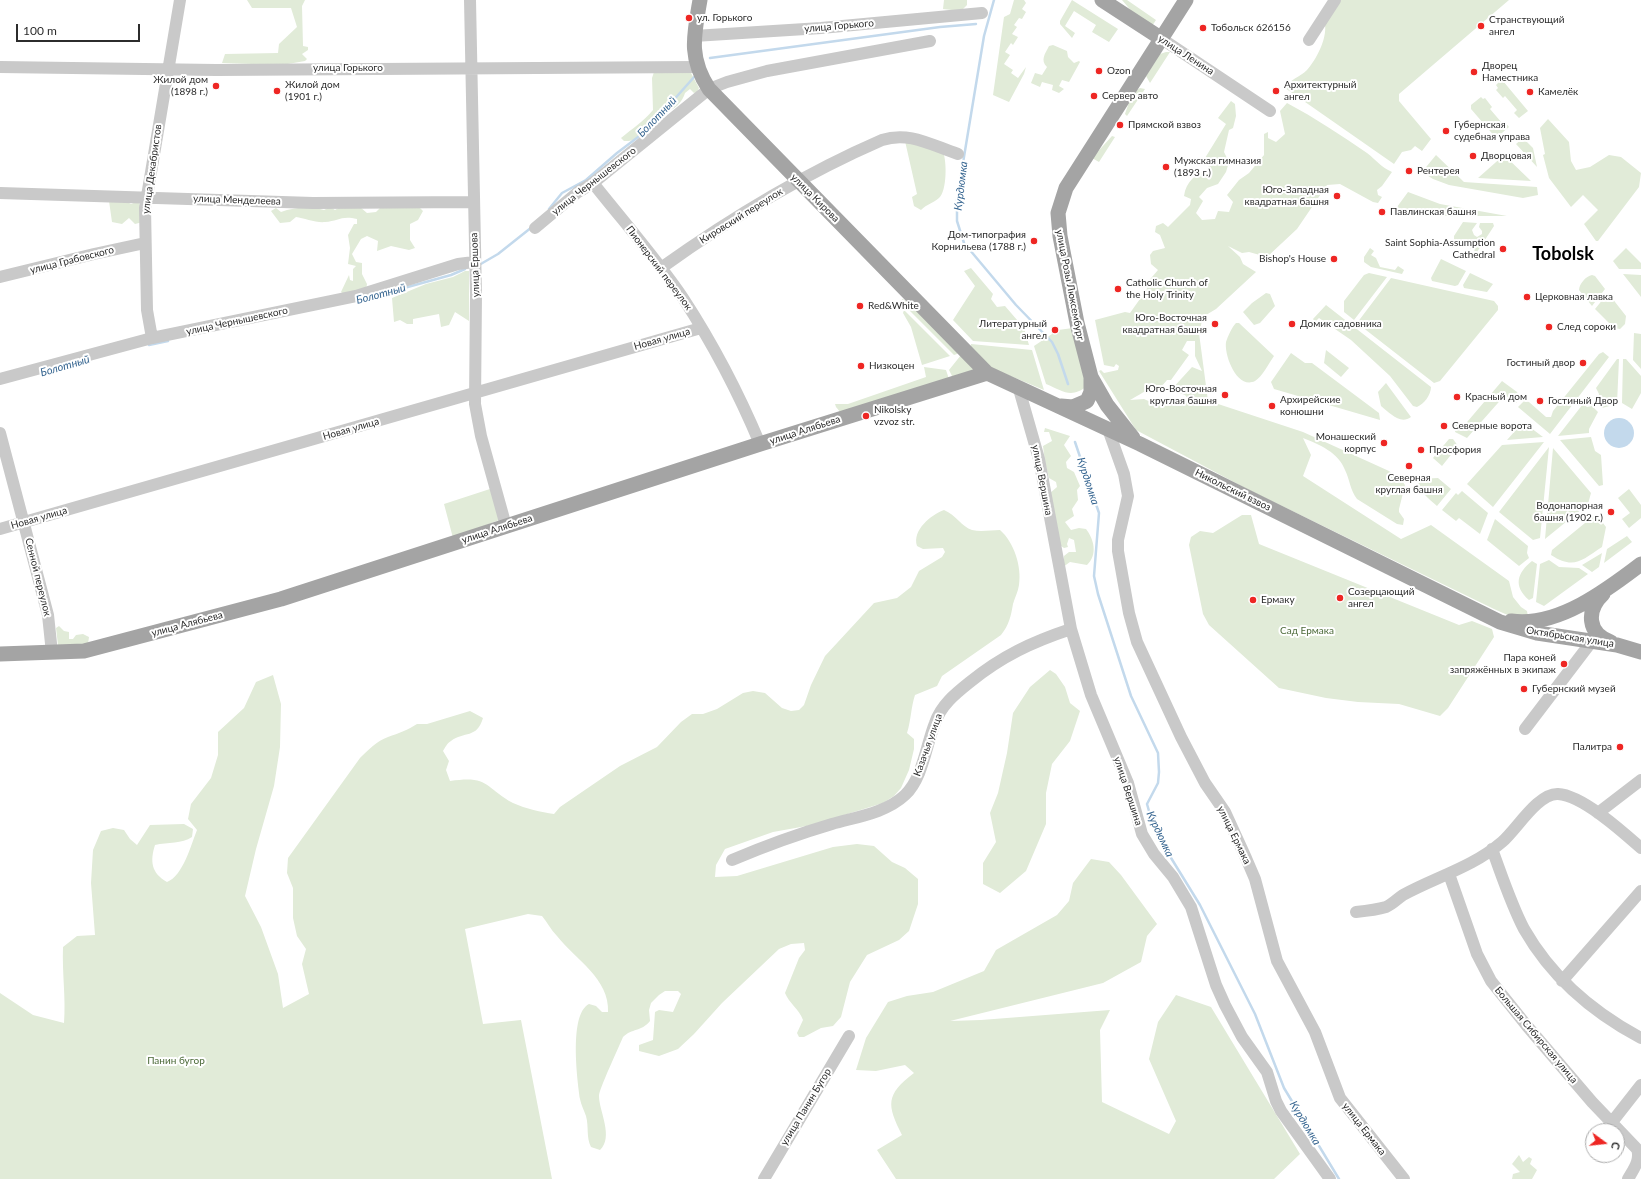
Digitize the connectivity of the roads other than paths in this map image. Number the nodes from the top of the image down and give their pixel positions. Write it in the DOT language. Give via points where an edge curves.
graph roads {
  1 [pos="180,0"];
  2 [pos="470,0"];
  3 [pos="700,0"];
  4 [pos="1102,0"];
  5 [pos="1186,0"];
  6 [pos="1335,0"];
  7 [pos="982,13"];
  8 [pos="694,36"];
  9 [pos="1162,39"];
  10 [pos="1309,40"];
  11 [pos="930,41"];
  12 [pos="0,67"];
  13 [pos="697,67"];
  14 [pos="471,68"];
  15 [pos="168,69"];
  16 [pos="709,89"];
  17 [pos="1270,111"];
  18 [pos="958,154"];
  19 [pos="798,181"];
  20 [pos="593,183"];
  21 [pos="0,193"];
  22 [pos="146,197"];
  23 [pos="473,202"];
  24 [pos="535,228"];
  25 [pos="145,243"];
  26 [pos="474,262"];
  27 [pos="661,268"];
  28 [pos="0,277"];
  29 [pos="701,328"];
  30 [pos="152,338"];
  31 [pos="987,373"];
  32 [pos="1090,377"];
  33 [pos="0,379"];
  34 [pos="1019,389"];
  35 [pos="474,393"];
  36 [pos="1054,405"];
  37 [pos="1108,429"];
  38 [pos="0,434"];
  39 [pos="760,444"];
  40 [pos="1140,444"];
  41 [pos="24,522"];
  42 [pos="506,526"];
  43 [pos="0,529"];
  44 [pos="1641,564"];
  45 [pos="1607,589"];
  46 [pos="1477,611"];
  47 [pos="1071,629"];
  48 [pos="1592,641"];
  49 [pos="1617,645"];
  50 [pos="1641,652"];
  51 [pos="52,653"];
  52 [pos="0,654"];
  53 [pos="1525,729"];
  54 [pos="1641,780"];
  55 [pos="1598,813"];
  56 [pos="1641,848"];
  57 [pos="1492,850"];
  58 [pos="732,860"];
  59 [pos="1449,874"];
  60 [pos="1641,891"];
  61 [pos="1356,912"];
  62 [pos="1562,981"];
  63 [pos="849,1036"];
  64 [pos="1641,1038"];
  65 [pos="1641,1085"];
  66 [pos="1612,1122"];
  67 [pos="764,1179"];
  68 [pos="1330,1179"];
  69 [pos="1404,1179"];
  70 [pos="1628,1179"];
  1 -- 15 [label="street, улица Декабристов"];
  2 -- 14 [label="street, улица Ершова"];
  3 -- 8 [label="main road, улица Кирова"];
  4 -- 9 [label="main road, улица Ленина"];
  5 -- 9 [label="main road, улица Розы Люксембург"];
  6 -- 10 [label="street"];
  7 -- 8 [label="street, улица Горького" via="821,28"];
  8 -- 13 [label="main road, улица Кирова"];
  9 -- 17 [label="street, улица Ленина"];
  9 -- 32 [label="main road, улица Розы Люксембург" via="1061,201 1058,224 1062,252"];
  11 -- 16 [label="street" via="766,71"];
  12 -- 15 [label="street, улица Горького"];
  13 -- 14 [label="street, улица Горького"];
  13 -- 16 [label="main road, улица Кирова"];
  14 -- 15 [label="street, улица Горького"];
  14 -- 23 [label="street, улица Ершова"];
  15 -- 22 [label="street, улица Декабристов"];
  16 -- 19 [label="main road, улица Кирова"];
  16 -- 20 [label="street, улица Чернышевского"];
  18 -- 19 [label="street, Кировский переулок" via="907,136 896,136 868,146"];
  19 -- 27 [label="street, Кировский переулок"];
  19 -- 31 [label="main road, улица Кирова"];
  20 -- 24 [label="street, улица Чернышевского" via="578,192"];
  20 -- 27 [label="street, Пионерский переулок"];
  21 -- 22 [label="street, улица Менделеева"];
  22 -- 23 [label="street, улица Менделеева" via="313,203"];
  22 -- 25 [label="street, улица Декабристов"];
  23 -- 26 [label="street, улица Ершова"];
  25 -- 28 [label="street, улица Грабовского"];
  25 -- 30 [label="street, улица Декабристов" via="147,310"];
  26 -- 30 [label="street, улица Чернышевского" via="458,264 356,296"];
  26 -- 35 [label="street, улица Ершова"];
  27 -- 29 [label="street, Пионерский переулок"];
  29 -- 35 [label="street, Новая улица"];
  29 -- 39 [label="street, Пионерский переулок"];
  30 -- 33 [label="street, улица Чернышевского"];
  31 -- 34 [label="main road, Никольский взвоз"];
  31 -- 39 [label="main road, улица Алябьева"];
  32 -- 36 [label="main road" via="1091,392 1083,404 1068,407"];
  32 -- 40 [label="main road, улица Розы Люксембург" via="1110,410"];
  34 -- 36 [label="main road, Никольский взвоз"];
  34 -- 47 [label="street, улица Вершина" via="1039,458"];
  35 -- 41 [label="street, Новая улица"];
  35 -- 42 [label="street, улица Ершова" via="481,436"];
  36 -- 37 [label="main road, Никольский взвоз"];
  37 -- 40 [label="main road, Никольский взвоз"];
  37 -- 69 [label="street, улица Ермака" via="1124,474 1128,496 1118,551 1126,599 1138,642 1181,737 1205,783 1225,812 1246,858 1255,879 1277,961 1315,1032 1340,1098"];
  38 -- 41 [label="street, Сенной переулок"];
  39 -- 42 [label="main road, улица Алябьева"];
  40 -- 46 [label="main road, Никольский взвоз"];
  41 -- 43 [label="street, Новая улица"];
  41 -- 51 [label="street, Сенной переулок" via="48,615"];
  42 -- 51 [label="main road, улица Алябьева" via="281,599 99,648"];
  44 -- 45 [label="main road"];
  45 -- 46 [label="main road" via="1571,608 1532,621 1509,620"];
  45 -- 49 [label="main road" via="1594,604 1591,623 1600,637"];
  46 -- 48 [label="main road, Октябрьская улица" via="1525,631"];
  47 -- 58 [label="street, Казачья улица" via="1011,653 980,674 947,702 935,721 913,786 898,801 882,810 784,839"];
  47 -- 68 [label="street, улица Вершина" via="1091,696 1128,783 1142,834 1191,907 1216,985 1242,1037 1267,1072 1281,1111"];
  48 -- 49 [label="main road, Октябрьская улица"];
  48 -- 53 [label="street"];
  49 -- 50 [label="main road, Октябрьская улица"];
  51 -- 52 [label="main road, улица Алябьева"];
  54 -- 55 [label="street"];
  55 -- 56 [label="street"];
  55 -- 57 [label="street" via="1566,796 1554,794 1545,797"];
  57 -- 59 [label="street"];
  57 -- 62 [label="street" via="1524,927 1541,955"];
  59 -- 61 [label="street" via="1390,905"];
  59 -- 66 [label="street, Большая Сибирская улица" via="1485,972 1527,1026"];
  60 -- 62 [label="street"];
  62 -- 64 [label="street" via="1599,1012"];
  63 -- 67 [label="street, улица Панин Бугор"];
  65 -- 66 [label="street"];
  66 -- 70 [label="street, Большая Сибирская улица" via="1640,1154"];
}
